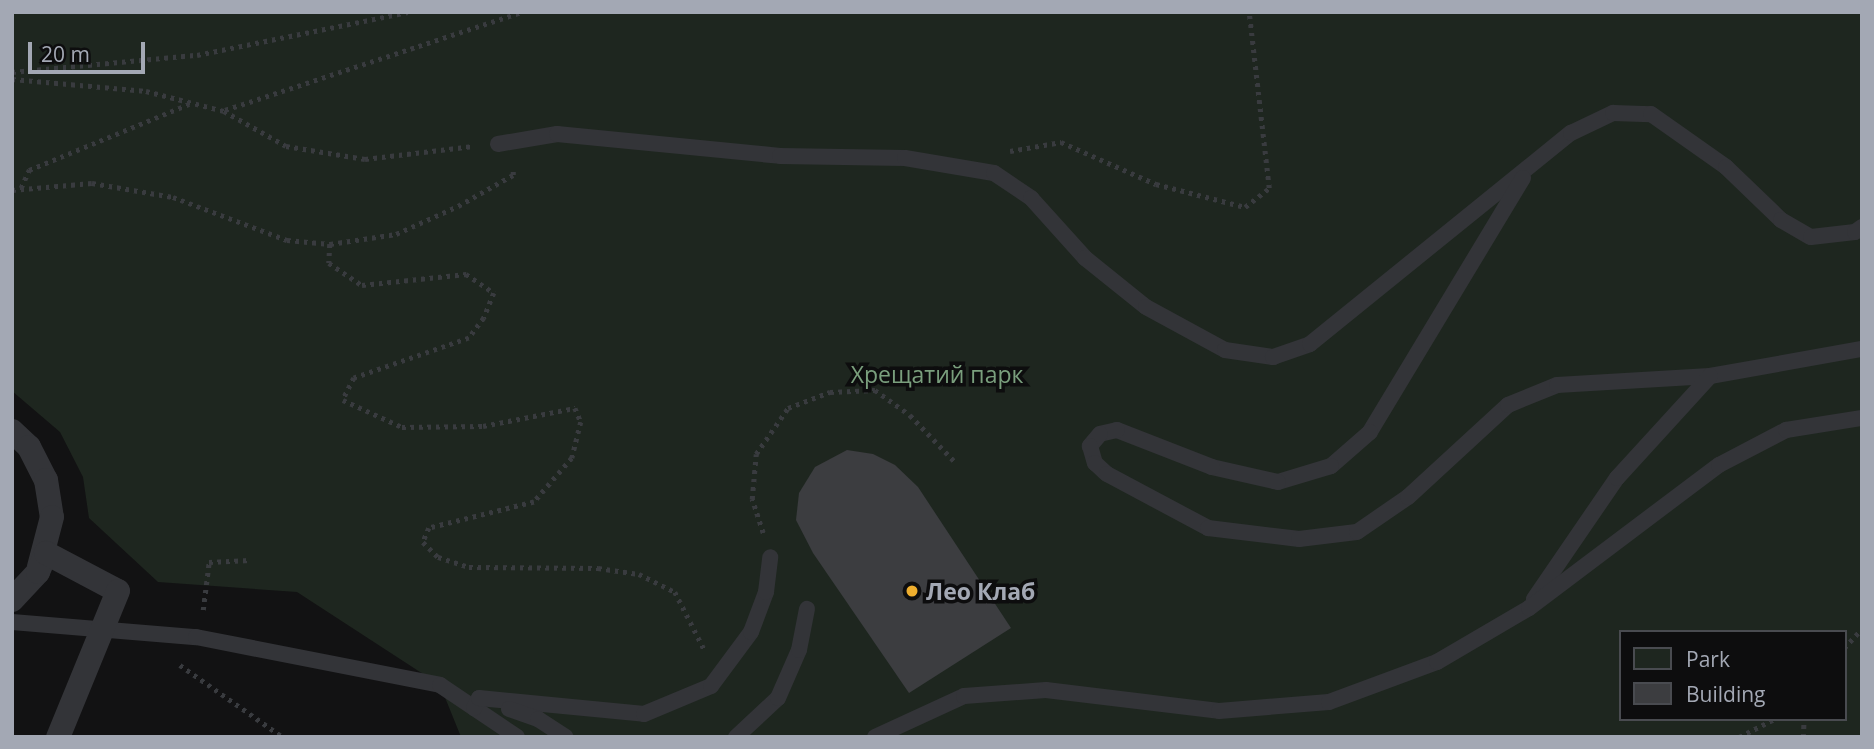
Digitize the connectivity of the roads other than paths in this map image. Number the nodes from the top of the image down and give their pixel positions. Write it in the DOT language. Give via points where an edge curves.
graph roads {
  1 [pos="498,144"];
  2 [pos="1528,170"];
  3 [pos="1862,227"];
  4 [pos="1862,348"];
  5 [pos="1710,376"];
  6 [pos="1862,418"];
  7 [pos="12,431"];
  8 [pos="770,557"];
  9 [pos="12,600"];
  10 [pos="1529,608"];
  11 [pos="807,610"];
  12 [pos="12,621"];
  13 [pos="103,629"];
  14 [pos="476,703"];
  15 [pos="58,737"];
  16 [pos="517,737"];
  17 [pos="566,737"];
  18 [pos="736,737"];
  19 [pos="875,737"];
  1 -- 2 [label="lane" via="557,134 779,156 905,158 994,173 1031,198 1085,258 1146,307 1225,350 1273,357 1310,344"];
  2 -- 3 [label="lane" via="1571,132 1613,113 1651,114 1726,167 1772,213 1801,232 1811,237 1855,232"];
  2 -- 5 [label="lane" via="1370,432 1331,466 1278,482 1212,467 1117,430 1101,434 1090,446 1095,463 1107,474 1208,528 1299,540 1357,532 1408,497 1508,405 1556,385"];
  4 -- 5 [label="lane"];
  5 -- 10 [label="lane" via="1617,478"];
  6 -- 10 [label="lane" via="1786,430 1719,465"];
  7 -- 9 [label="street" via="29,447 46,480 52,517 37,571"];
  8 -- 14 [label="lane" via="766,592 751,632 711,686 645,714"];
  9 -- 13 [label="street" via="38,572 46,553 118,591"];
  10 -- 19 [label="lane" via="1437,662 1329,702 1219,711 1046,690 964,696"];
  11 -- 18 [label="lane" via="799,650 778,698"];
  12 -- 13 [label="lane"];
  13 -- 14 [label="lane" via="199,638 440,685"];
  13 -- 15 [label="street"];
  14 -- 16 [label="lane"];
  14 -- 17 [label="lane" via="538,719"];
}
